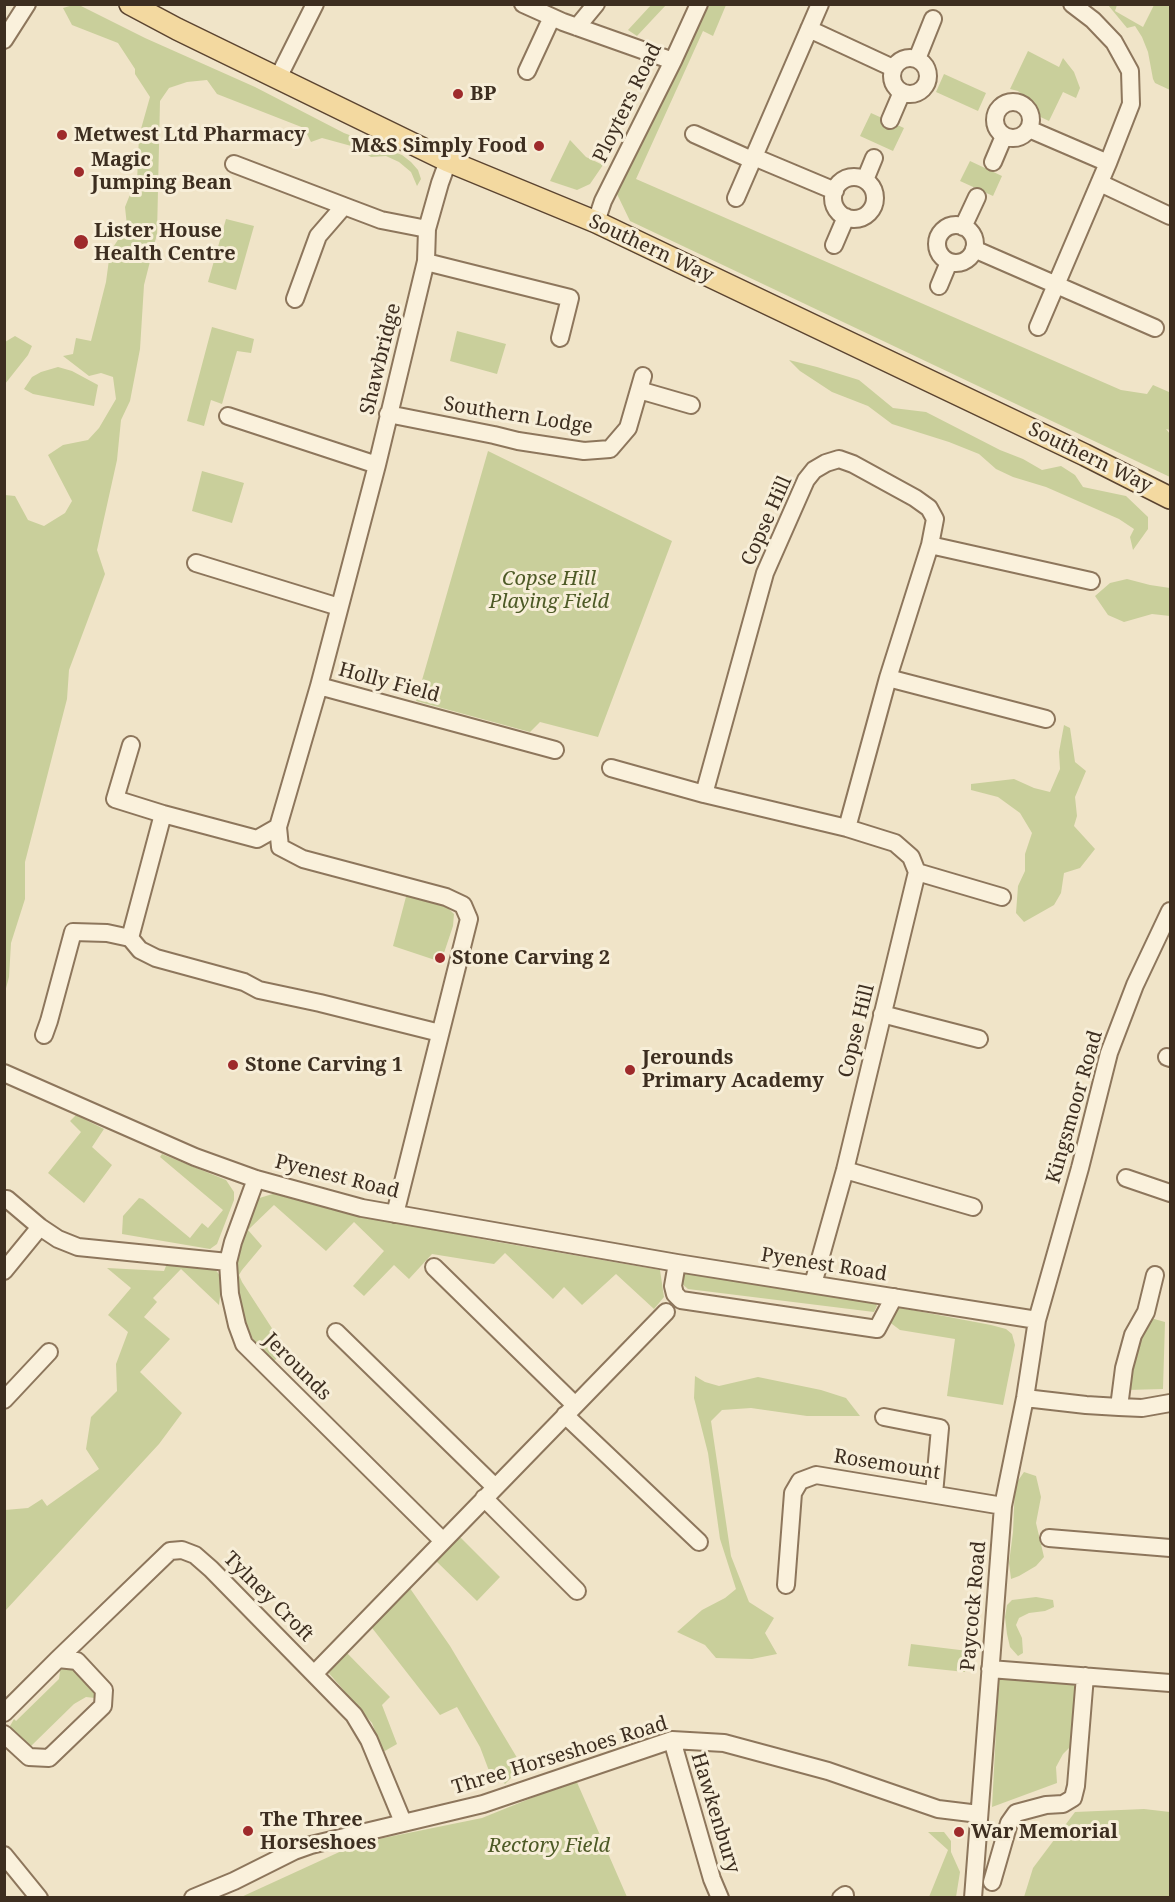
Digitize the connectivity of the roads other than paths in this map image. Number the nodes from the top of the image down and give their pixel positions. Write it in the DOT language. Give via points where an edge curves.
graph roads {
  1 [pos="130,4"];
  2 [pos="315,4"];
  3 [pos="523,4"];
  4 [pos="596,4"];
  5 [pos="699,4"];
  6 [pos="819,4"];
  7 [pos="1072,4"];
  8 [pos="27,5"];
  9 [pos="552,17"];
  10 [pos="933,19"];
  11 [pos="577,27"];
  12 [pos="809,29"];
  13 [pos="4,40"];
  14 [pos="917,59"];
  15 [pos="673,61"];
  16 [pos="893,68"];
  17 [pos="527,71"];
  18 [pos="278,78"];
  19 [pos="902,92"];
  20 [pos="891,120"];
  21 [pos="1029,129"];
  22 [pos="694,134"];
  23 [pos="1004,136"];
  24 [pos="874,158"];
  25 [pos="753,159"];
  26 [pos="448,161"];
  27 [pos="993,162"];
  28 [pos="1108,163"];
  29 [pos="234,164"];
  30 [pos="865,180"];
  31 [pos="1100,183"];
  32 [pos="835,191"];
  33 [pos="977,197"];
  34 [pos="736,198"];
  35 [pos="344,206"];
  36 [pos="1170,216"];
  37 [pos="846,217"];
  38 [pos="596,222"];
  39 [pos="963,227"];
  40 [pos="427,229"];
  41 [pos="834,245"];
  42 [pos="974,249"];
  43 [pos="426,262"];
  44 [pos="949,262"];
  45 [pos="1056,285"];
  46 [pos="939,286"];
  47 [pos="295,299"];
  48 [pos="1038,327"];
  49 [pos="1155,328"];
  50 [pos="560,338"];
  51 [pos="691,405"];
  52 [pos="388,414"];
  53 [pos="228,416"];
  54 [pos="377,465"];
  55 [pos="1170,498"];
  56 [pos="930,545"];
  57 [pos="196,563"];
  58 [pos="1091,581"];
  59 [pos="339,607"];
  60 [pos="888,678"];
  61 [pos="319,686"];
  62 [pos="1046,718"];
  63 [pos="131,745"];
  64 [pos="555,750"];
  65 [pos="611,768"];
  66 [pos="704,794"];
  67 [pos="163,814"];
  68 [pos="278,827"];
  69 [pos="847,828"];
  70 [pos="917,872"];
  71 [pos="1002,897"];
  72 [pos="1170,911"];
  73 [pos="130,938"];
  74 [pos="882,1014"];
  75 [pos="440,1034"];
  76 [pos="44,1035"];
  77 [pos="979,1039"];
  78 [pos="4,1073"];
  79 [pos="845,1170"];
  80 [pos="1126,1178"];
  81 [pos="256,1179"];
  82 [pos="1170,1193"];
  83 [pos="7,1199"];
  84 [pos="973,1207"];
  85 [pos="395,1214"];
  86 [pos="40,1227"];
  87 [pos="228,1262"];
  88 [pos="677,1263"];
  89 [pos="434,1267"];
  90 [pos="4,1271"];
  91 [pos="1155,1275"];
  92 [pos="813,1284"];
  93 [pos="894,1297"];
  94 [pos="666,1312"];
  95 [pos="1037,1320"];
  96 [pos="336,1332"];
  97 [pos="50,1352"];
  98 [pos="1024,1398"];
  99 [pos="4,1400"];
  100 [pos="1170,1403"];
  101 [pos="1119,1407"];
  102 [pos="570,1410"];
  103 [pos="884,1418"];
  104 [pos="490,1493"];
  105 [pos="934,1494"];
  106 [pos="1003,1506"];
  107 [pos="1049,1538"];
  108 [pos="443,1541"];
  109 [pos="699,1542"];
  110 [pos="1170,1548"];
  111 [pos="786,1586"];
  112 [pos="577,1591"];
  113 [pos="58,1659"];
  114 [pos="990,1669"];
  115 [pos="314,1674"];
  116 [pos="1085,1676"];
  117 [pos="1170,1683"];
  118 [pos="4,1713"];
  119 [pos="4,1734"];
  120 [pos="672,1740"];
  121 [pos="979,1814"];
  122 [pos="403,1822"];
  123 [pos="4,1856"];
  124 [pos="992,1882"];
  125 [pos="39,1898"];
  126 [pos="193,1898"];
  127 [pos="720,1898"];
  128 [pos="973,1898"];
  1 -- 18 [label="main road, Southern Way"];
  2 -- 18 [label="street"];
  3 -- 9 [label="street"];
  4 -- 11 [label="street"];
  5 -- 15 [label="street, Ployters Road"];
  6 -- 12 [label="street"];
  7 -- 28 [label="street" via="1114,42 1130,70 1131,104"];
  8 -- 13 [label="street"];
  9 -- 11 [label="street"];
  9 -- 17 [label="street"];
  10 -- 14 [label="street"];
  11 -- 15 [label="street"];
  12 -- 16 [label="street"];
  12 -- 25 [label="street"];
  14 -- 16 [label="street" via="906,58"];
  14 -- 19 [label="street" via="925,66 927,82 919,91"];
  15 -- 38 [label="street, Ployters Road"];
  16 -- 19 [label="street" via="892,80"];
  18 -- 26 [label="main road, Southern Way"];
  19 -- 20 [label="street"];
  21 -- 23 [label="street" via="1015,138"];
  21 -- 23 [label="street" via="1028,110 1019,103 1008,103 999,109 995,120"];
  21 -- 28 [label="street"];
  22 -- 25 [label="street"];
  23 -- 27 [label="street"];
  24 -- 30 [label="street"];
  25 -- 32 [label="street"];
  25 -- 34 [label="street"];
  26 -- 38 [label="main road, Southern Way"];
  26 -- 40 [label="street, Shawbridge"];
  28 -- 31 [label="street"];
  29 -- 35 [label="street"];
  30 -- 32 [label="street" via="844,180"];
  30 -- 37 [label="street" via="875,194 873,207 864,216"];
  31 -- 36 [label="street"];
  31 -- 45 [label="street"];
  32 -- 37 [label="street" via="836,209"];
  33 -- 39 [label="street"];
  35 -- 40 [label="street" via="381,220"];
  35 -- 47 [label="street" via="318,236"];
  37 -- 41 [label="street"];
  38 -- 55 [label="main road, Southern Way"];
  39 -- 42 [label="street" via="972,234"];
  39 -- 44 [label="street" via="948,227 939,236 940,254"];
  40 -- 43 [label="street, Shawbridge"];
  42 -- 44 [label="street" via="967,260"];
  42 -- 45 [label="street"];
  43 -- 50 [label="street" via="570,298"];
  43 -- 52 [label="street, Shawbridge"];
  44 -- 46 [label="street"];
  45 -- 48 [label="street"];
  45 -- 49 [label="street"];
  51 -- 52 [label="street, Southern Lodge" via="641,383 628,428 610,449 584,451"];
  52 -- 54 [label="street, Shawbridge"];
  53 -- 54 [label="street"];
  54 -- 59 [label="street, Shawbridge"];
  56 -- 58 [label="street"];
  56 -- 60 [label="street, Copse Hill"];
  56 -- 66 [label="street, Copse Hill" via="935,519 929,508 915,498 839,459 814,470 798,496 765,573"];
  57 -- 59 [label="street"];
  59 -- 61 [label="street, Shawbridge"];
  60 -- 62 [label="street"];
  60 -- 69 [label="street, Copse Hill"];
  61 -- 64 [label="street, Holly Field"];
  61 -- 68 [label="street, Holly Field"];
  63 -- 67 [label="street" via="115,799"];
  65 -- 66 [label="street"];
  66 -- 69 [label="street"];
  67 -- 68 [label="street" via="257,839"];
  67 -- 73 [label="street"];
  68 -- 75 [label="street" via="280,847 303,859 463,905 469,919"];
  69 -- 70 [label="street" via="895,843 911,857"];
  70 -- 71 [label="street"];
  70 -- 74 [label="street, Copse Hill"];
  72 -- 95 [label="street, Kingsmoor Road" via="1109,1053"];
  73 -- 75 [label="street" via="140,950 156,958 244,982 259,990"];
  73 -- 76 [label="street" via="74,932"];
  74 -- 77 [label="street"];
  74 -- 79 [label="street, Copse Hill"];
  75 -- 85 [label="street"];
  78 -- 81 [label="street, Pyenest Road" via="195,1157"];
  79 -- 84 [label="street"];
  79 -- 92 [label="street, Copse Hill"];
  80 -- 82 [label="street"];
  81 -- 85 [label="street, Pyenest Road"];
  81 -- 87 [label="street, Jerounds"];
  83 -- 86 [label="street"];
  85 -- 88 [label="street, Pyenest Road"];
  86 -- 87 [label="street" via="78,1247"];
  86 -- 90 [label="street"];
  87 -- 108 [label="street, Jerounds" via="230,1294 244,1344"];
  88 -- 92 [label="street, Pyenest Road"];
  88 -- 93 [label="street, Pyenest Road" via="673,1286 681,1300 877,1329"];
  89 -- 102 [label="street"];
  91 -- 101 [label="street" via="1146,1312 1124,1368"];
  92 -- 93 [label="street, Pyenest Road"];
  93 -- 95 [label="street, Pyenest Road"];
  94 -- 102 [label="street"];
  95 -- 98 [label="street, Paycock Road"];
  96 -- 104 [label="street"];
  97 -- 99 [label="street"];
  98 -- 101 [label="street"];
  98 -- 106 [label="street, Paycock Road"];
  100 -- 101 [label="street"];
  102 -- 104 [label="street"];
  102 -- 109 [label="street"];
  103 -- 105 [label="street" via="940,1428"];
  104 -- 108 [label="street"];
  104 -- 112 [label="street"];
  105 -- 106 [label="street, Rosemount"];
  105 -- 111 [label="street, Rosemount" via="816,1475 800,1481 793,1493"];
  106 -- 114 [label="street, Paycock Road"];
  107 -- 110 [label="street"];
  108 -- 115 [label="street"];
  113 -- 115 [label="street, Tylney Croft" via="170,1551 182,1550 211,1569"];
  113 -- 118 [label="street, Tylney Croft"];
  113 -- 119 [label="street" via="77,1661 104,1690 103,1706 49,1758 29,1757"];
  114 -- 116 [label="street"];
  114 -- 121 [label="street, Paycock Road"];
  115 -- 122 [label="street, Tylney Croft" via="354,1715"];
  116 -- 117 [label="street"];
  116 -- 124 [label="street" via="1073,1798 1063,1804 1016,1814 1009,1823"];
  120 -- 121 [label="street, Three Horseshoes Road" via="724,1743 828,1771 938,1809"];
  120 -- 122 [label="street, Three Horseshoes Road" via="483,1804"];
  120 -- 127 [label="street, Hawkenbury"];
  121 -- 128 [label="street, Paycock Road"];
  122 -- 126 [label="street, Three Horseshoes Road" via="294,1851"];
  123 -- 125 [label="street"];
}
